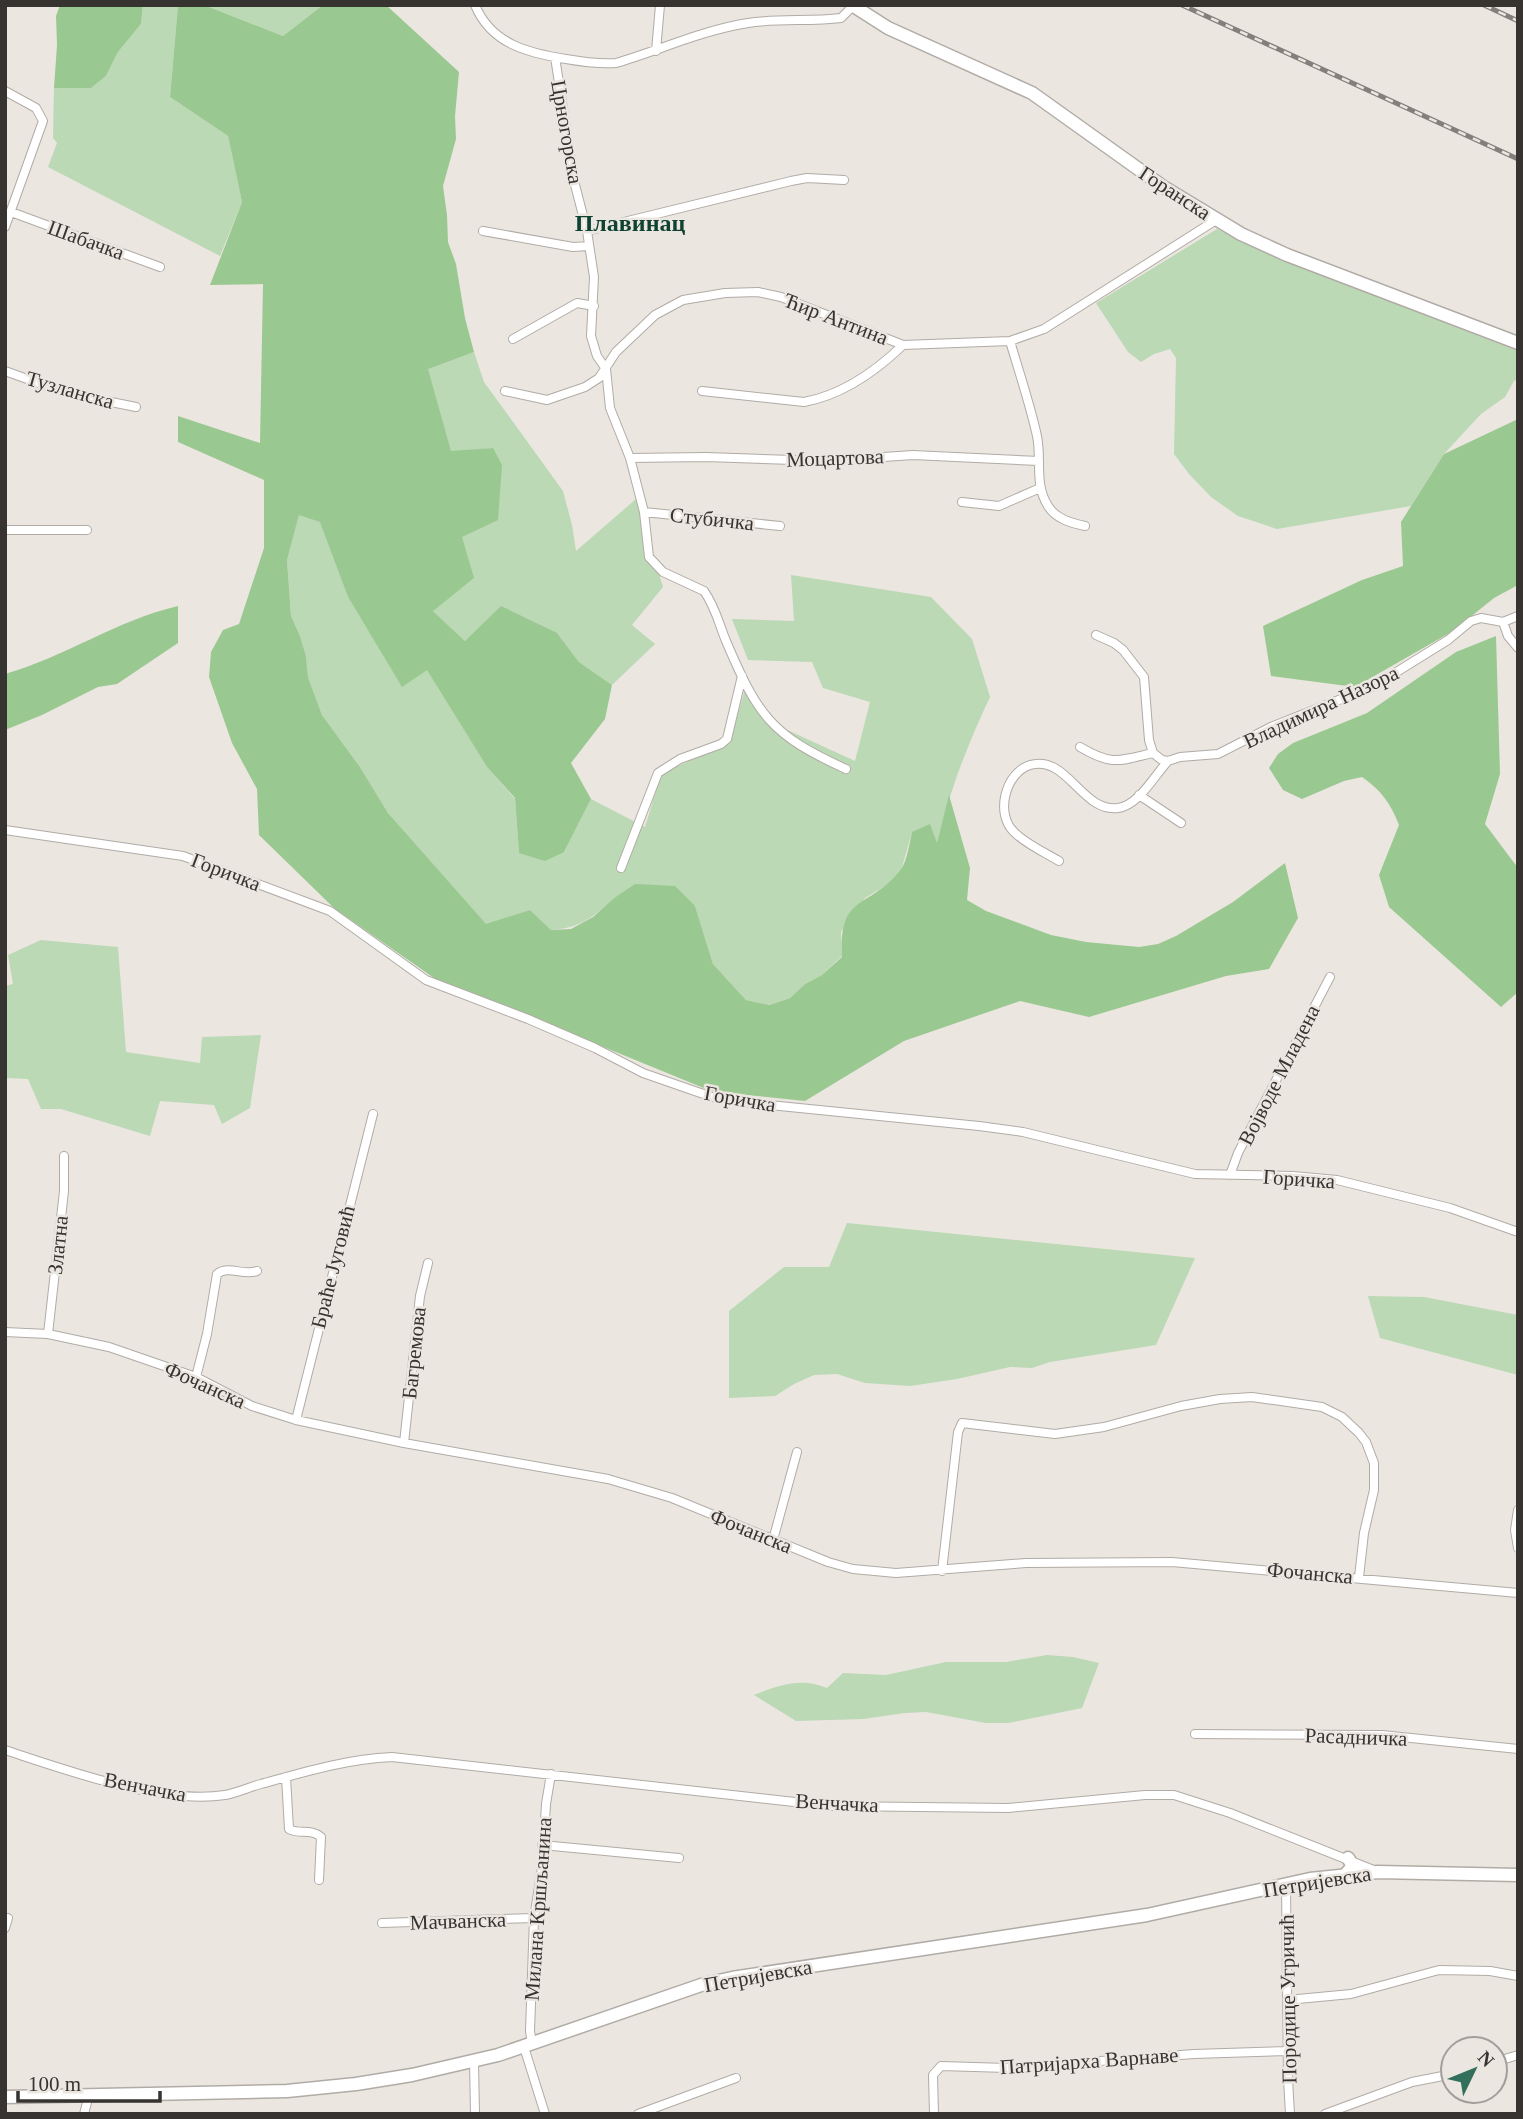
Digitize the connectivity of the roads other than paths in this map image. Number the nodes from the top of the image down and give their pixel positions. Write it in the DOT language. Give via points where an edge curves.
graph roads {
  1 [pos="475,5"];
  2 [pos="660,5"];
  3 [pos="852,6"];
  4 [pos="656,51"];
  5 [pos="555,57"];
  6 [pos="5,91"];
  7 [pos="844,180"];
  8 [pos="11,212"];
  9 [pos="1216,220"];
  10 [pos="5,227"];
  11 [pos="483,231"];
  12 [pos="587,231"];
  13 [pos="589,246"];
  14 [pos="160,267"];
  15 [pos="594,306"];
  16 [pos="513,339"];
  17 [pos="1010,341"];
  18 [pos="1518,343"];
  19 [pos="903,345"];
  20 [pos="606,369"];
  21 [pos="5,371"];
  22 [pos="505,391"];
  23 [pos="702,391"];
  24 [pos="136,407"];
  25 [pos="629,457"];
  26 [pos="1039,461"];
  27 [pos="1040,488"];
  28 [pos="962,502"];
  29 [pos="644,512"];
  30 [pos="780,526"];
  31 [pos="1085,526"];
  32 [pos="5,530"];
  33 [pos="87,530"];
  34 [pos="1518,616"];
  35 [pos="1503,622"];
  36 [pos="1096,635"];
  37 [pos="1518,648"];
  38 [pos="742,676"];
  39 [pos="1080,747"];
  40 [pos="1153,753"];
  41 [pos="1168,761"];
  42 [pos="846,769"];
  43 [pos="1139,795"];
  44 [pos="1181,823"];
  45 [pos="5,830"];
  46 [pos="1059,861"];
  47 [pos="621,868"];
  48 [pos="1331,976"];
  49 [pos="373,1114"];
  50 [pos="64,1156"];
  51 [pos="1230,1175"];
  52 [pos="1518,1232"];
  53 [pos="428,1263"];
  54 [pos="257,1270"];
  55 [pos="5,1332"];
  56 [pos="48,1334"];
  57 [pos="196,1377"];
  58 [pos="296,1420"];
  59 [pos="404,1443"];
  60 [pos="797,1452"];
  61 [pos="1518,1510"];
  62 [pos="773,1540"];
  63 [pos="1518,1548"];
  64 [pos="943,1571"];
  65 [pos="1359,1577"];
  66 [pos="1518,1593"];
  67 [pos="1195,1734"];
  68 [pos="1518,1749"];
  69 [pos="5,1750"];
  70 [pos="551,1774"];
  71 [pos="286,1777"];
  72 [pos="542,1845"];
  73 [pos="679,1858"];
  74 [pos="1348,1858"];
  75 [pos="1378,1872"];
  76 [pos="1345,1875"];
  77 [pos="1518,1875"];
  78 [pos="319,1880"];
  79 [pos="1286,1884"];
  80 [pos="8,1918"];
  81 [pos="534,1918"];
  82 [pos="382,1923"];
  83 [pos="5,1928"];
  84 [pos="1518,1976"];
  85 [pos="1287,2000"];
  86 [pos="528,2045"];
  87 [pos="1288,2052"];
  88 [pos="474,2062"];
  89 [pos="1439,2077"];
  90 [pos="736,2078"];
  91 [pos="89,2095"];
  92 [pos="5,2097"];
  93 [pos="84,2114"];
  94 [pos="475,2114"];
  95 [pos="545,2114"];
  96 [pos="638,2114"];
  97 [pos="934,2114"];
  98 [pos="1290,2114"];
  99 [pos="1325,2114"];
  1 -- 5 [label="street" via="487,26 509,44"];
  2 -- 4 [label="street"];
  3 -- 4 [label="street" via="841,18 746,23"];
  3 -- 9 [label="main road, Горанска" via="888,28 1032,93"];
  4 -- 5 [label="street" via="604,64"];
  5 -- 12 [label="street, Црногорска" via="574,181"];
  6 -- 8 [label="street" via="36,108 43,121"];
  7 -- 12 [label="street" via="791,181"];
  8 -- 10 [label="street"];
  8 -- 14 [label="street, Шабачка"];
  9 -- 17 [label="street, Ћир Антина" via="1054,324"];
  9 -- 18 [label="main road, Горанска" via="1287,255"];
  11 -- 13 [label="street"];
  12 -- 13 [label="street, Црногорска"];
  13 -- 15 [label="street, Црногорска"];
  15 -- 16 [label="street" via="577,303"];
  15 -- 20 [label="street, Црногорска" via="591,336"];
  17 -- 19 [label="street, Ћир Антина"];
  17 -- 26 [label="street" via="1037,436"];
  19 -- 20 [label="street, Ћир Антина" via="781,297 724,293 683,300 655,315 625,342"];
  19 -- 23 [label="street" via="860,379 813,400"];
  20 -- 22 [label="street, Ћир Антина" via="596,381 552,400"];
  20 -- 25 [label="street" via="612,418"];
  21 -- 24 [label="street, Тузланска" via="66,393"];
  25 -- 26 [label="street, Моцартова" via="824,461 913,455"];
  25 -- 29 [label="street"];
  26 -- 27 [label="street"];
  27 -- 28 [label="street" via="999,506"];
  27 -- 31 [label="street" via="1047,506 1060,518"];
  29 -- 30 [label="street, Стубичка"];
  29 -- 38 [label="street" via="652,562 671,577 705,592"];
  32 -- 33 [label="street"];
  34 -- 35 [label="street, Владимира Назора"];
  35 -- 37 [label="street" via="1507,636"];
  35 -- 41 [label="street, Владимира Назора" via="1476,619 1374,686 1271,727 1218,754"];
  36 -- 40 [label="street" via="1123,650 1144,677 1146,726"];
  38 -- 42 [label="street" via="760,710 779,732"];
  38 -- 47 [label="street" via="727,739 658,773"];
  39 -- 40 [label="street" via="1118,761"];
  40 -- 41 [label="street"];
  41 -- 43 [label="street"];
  43 -- 44 [label="street"];
  43 -- 46 [label="street" via="1128,804 1110,808 1091,799 1051,766 1029,765 1016,773 1005,797 1008,825"];
  45 -- 51 [label="street, Горичка" via="183,856 330,911 426,981 595,1048 643,1073 712,1097 979,1126 1045,1137 1195,1174"];
  48 -- 51 [label="street, Војводе Младена"];
  49 -- 58 [label="street, Браће Југовић"];
  50 -- 56 [label="street, Златна"];
  51 -- 52 [label="street, Горичка" via="1337,1181 1450,1208"];
  53 -- 59 [label="street, Багремова"];
  54 -- 57 [label="street" via="226,1269 217,1274"];
  55 -- 56 [label="street, Фочанска"];
  56 -- 57 [label="street, Фочанска" via="109,1347"];
  57 -- 58 [label="street, Фочанска" via="252,1406"];
  58 -- 59 [label="street, Фочанска"];
  59 -- 62 [label="street, Фочанска" via="608,1479 672,1498"];
  60 -- 62 [label="street"];
  61 -- 63 [label="street"];
  62 -- 64 [label="street, Фочанска" via="853,1569"];
  64 -- 65 [label="street, Фочанска" via="1026,1563 1140,1561"];
  64 -- 65 [label="street" via="962,1423 1068,1433 1207,1401 1252,1397 1322,1406 1342,1417 1366,1442 1374,1463 1374,1490"];
  65 -- 66 [label="street, Фочанска"];
  67 -- 68 [label="street, Расадничка" via="1382,1735"];
  69 -- 71 [label="street, Венчачка" via="138,1788 183,1796 227,1795"];
  70 -- 71 [label="street, Венчачка" via="392,1757"];
  70 -- 72 [label="street, Милана Кршљанина"];
  70 -- 74 [label="street, Венчачка" via="830,1805 1008,1808 1174,1795"];
  71 -- 78 [label="street" via="289,1829 321,1837"];
  72 -- 73 [label="street"];
  72 -- 81 [label="street, Милана Кршљанина"];
  74 -- 75 [label="street, Венчачка"];
  74 -- 76 [label="main road" via="1353,1866"];
  75 -- 76 [label="main road, Петријевска"];
  75 -- 77 [label="main road, Петријевска"];
  76 -- 79 [label="main road, Петријевска"];
  79 -- 85 [label="street, Породице Угричић"];
  79 -- 86 [label="main road, Петријевска" via="1147,1915 716,1981"];
  80 -- 83 [label="street"];
  81 -- 82 [label="street, Мачванска"];
  81 -- 86 [label="street, Милана Кршљанина"];
  84 -- 85 [label="street" via="1439,1970 1351,1994"];
  85 -- 87 [label="street, Породице Угричић"];
  86 -- 88 [label="main road, Петријевска"];
  86 -- 95 [label="street, Милана Кршљанина"];
  87 -- 97 [label="street, Патријарха Варнаве" via="1007,2068 941,2066 933,2075"];
  87 -- 98 [label="street, Породице Угричић"];
  88 -- 91 [label="main road, Петријевска" via="326,2088"];
  88 -- 94 [label="street"];
  89 -- 99 [label="street"];
  90 -- 96 [label="street"];
  91 -- 92 [label="main road, Петријевска"];
  91 -- 93 [label="street"];
}
